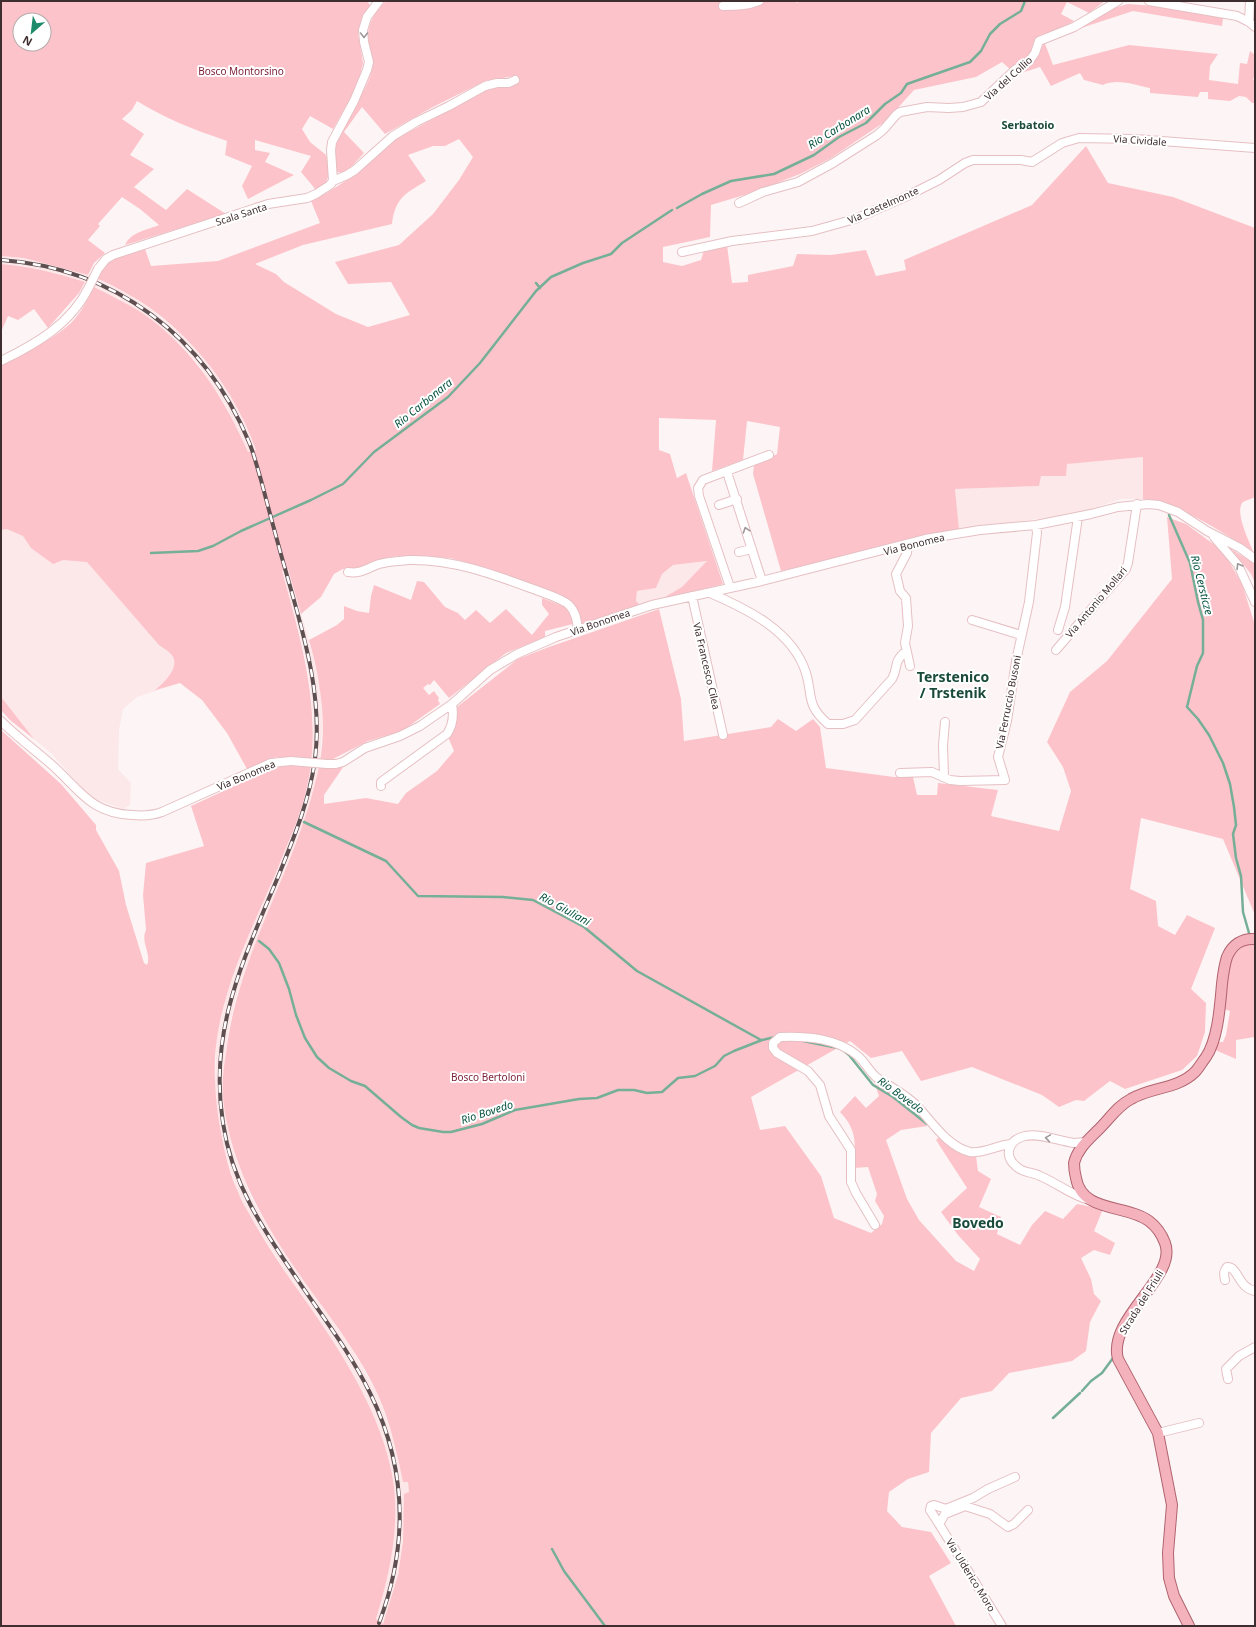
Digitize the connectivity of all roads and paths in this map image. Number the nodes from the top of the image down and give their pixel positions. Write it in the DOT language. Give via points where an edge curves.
graph roads {
  1 [pos="380,1"];
  2 [pos="759,1"];
  3 [pos="1117,1"];
  4 [pos="1154,1"];
  5 [pos="1250,1"];
  6 [pos="723,6"];
  7 [pos="1252,11"];
  8 [pos="1252,24"];
  9 [pos="515,80"];
  10 [pos="1255,148"];
  11 [pos="1032,162"];
  12 [pos="333,181"];
  13 [pos="739,203"];
  14 [pos="682,252"];
  15 [pos="1,362"];
  16 [pos="769,454"];
  17 [pos="727,472"];
  18 [pos="737,500"];
  19 [pos="1137,504"];
  20 [pos="719,505"];
  21 [pos="1078,517"];
  22 [pos="1036,524"];
  23 [pos="1206,531"];
  24 [pos="908,544"];
  25 [pos="752,549"];
  26 [pos="739,552"];
  27 [pos="1255,559"];
  28 [pos="348,572"];
  29 [pos="762,581"];
  30 [pos="730,587"];
  31 [pos="710,592"];
  32 [pos="692,596"];
  33 [pos="1255,602"];
  34 [pos="972,620"];
  35 [pos="578,630"];
  36 [pos="1058,630"];
  37 [pos="1021,635"];
  38 [pos="1056,650"];
  39 [pos="906,651"];
  40 [pos="910,666"];
  41 [pos="452,704"];
  42 [pos="1,721"];
  43 [pos="945,722"];
  44 [pos="722,735"];
  45 [pos="900,773"];
  46 [pos="944,777"];
  47 [pos="381,786"];
  48 [pos="1255,939"];
  49 [pos="1086,1142"];
  50 [pos="1011,1144"];
  51 [pos="1089,1200"];
  52 [pos="875,1225"];
  53 [pos="1225,1280"];
  54 [pos="1255,1291"];
  55 [pos="1255,1347"];
  56 [pos="1228,1380"];
  57 [pos="1199,1423"];
  58 [pos="1158,1432"];
  59 [pos="1015,1477"];
  60 [pos="1028,1510"];
  61 [pos="939,1524"];
  62 [pos="1002,1626"];
  63 [pos="1190,1626"];
  1 -- 12 [label="street, one-way" via="367,17 364,30 369,62 367,70 332,142"];
  2 -- 6 [label="street" via="738,7"];
  3 -- 13 [label="street, Via del Collio" via="1078,25 1039,41 1030,60 1016,69 981,102 963,107 927,107 900,112 877,135 834,163 798,182"];
  4 -- 8 [label="street" via="1237,16"];
  5 -- 7 [label="street"];
  7 -- 8 [label="street"];
  9 -- 12 [label="street, Scala Santa" via="485,86 416,122 393,136 354,170"];
  10 -- 11 [label="street, Via Cividale" via="1135,139 1079,138 1062,143"];
  11 -- 14 [label="street, Via Castelmonte" via="973,160 939,180 855,220 812,231 732,241"];
  12 -- 15 [label="street, Scala Santa, bridge" via="307,198 268,204 113,255 98,269 70,315 57,328 30,347"];
  16 -- 17 [label="street"];
  17 -- 18 [label="street"];
  17 -- 30 [label="street" via="703,480 698,488"];
  18 -- 20 [label="street"];
  25 -- 18 [label="street, one-way"];
  19 -- 21 [label="street, Via Bonomea"];
  19 -- 23 [label="street, Via Bonomea" via="1168,508"];
  19 -- 38 [label="street, Via Antonio Mollari" via="1126,569"];
  21 -- 22 [label="street, Via Bonomea"];
  21 -- 36 [label="street" via="1065,607"];
  22 -- 24 [label="street, Via Bonomea" via="974,531"];
  22 -- 37 [label="street, Via Ferruccio Busoni" via="1029,602"];
  23 -- 27 [label="street, Via Bonomea" via="1240,548"];
  33 -- 23 [label="street, one-way" via="1236,561"];
  24 -- 29 [label="street, Via Bonomea"];
  24 -- 39 [label="street" via="907,553 896,574 900,591 906,598"];
  25 -- 26 [label="street"];
  25 -- 29 [label="street"];
  28 -- 35 [label="street" via="360,572 380,564 412,560 470,567 568,604 574,610"];
  29 -- 30 [label="street, Via Bonomea"];
  30 -- 31 [label="street, Via Bonomea"];
  31 -- 32 [label="street, Via Bonomea"];
  31 -- 39 [label="street" via="755,616 786,638 798,654 806,672 811,704 828,724 843,724 855,720 892,679 898,658"];
  32 -- 35 [label="street, Via Bonomea" via="645,607"];
  32 -- 44 [label="street, Via Francesco Cilea"];
  34 -- 37 [label="street"];
  35 -- 41 [label="street, Via Bonomea" via="546,641 505,661"];
  37 -- 46 [label="street, Via Ferruccio Busoni" via="1007,721 998,757 1005,780 960,782"];
  39 -- 40 [label="street"];
  41 -- 42 [label="street, Via Bonomea, bridge" via="415,729 365,748 339,763 271,763 162,812 146,816 122,815 104,810 87,799"];
  41 -- 47 [label="street" via="453,718 447,734 381,782"];
  43 -- 46 [label="street"];
  45 -- 46 [label="street, Via Ferruccio Busoni" via="932,772"];
  48 -- 49 [label="main road" via="1249,938 1239,942 1227,956 1214,1041 1208,1055 1195,1072 1178,1082 1131,1099"];
  49 -- 50 [label="street, one-way" via="1074,1143 1025,1136"];
  49 -- 51 [label="main road" via="1077,1155 1074,1171 1077,1186"];
  50 -- 51 [label="street" via="1009,1156 1017,1168 1039,1175 1064,1190"];
  50 -- 52 [label="street" via="977,1152 962,1149 944,1135 911,1100 876,1076 851,1051 826,1040 780,1037 773,1043 777,1053 808,1071 820,1085 829,1116 851,1150 851,1182"];
  51 -- 58 [label="main road, Strada del Friuli" via="1141,1216 1157,1228 1166,1245 1167,1253 1163,1267 1125,1324 1116,1347 1118,1359"];
  53 -- 54 [label="street" via="1225,1270 1230,1267 1234,1269 1244,1286"];
  55 -- 56 [label="street" via="1239,1356 1226,1370"];
  57 -- 58 [label="street"];
  58 -- 63 [label="main road, Strada del Friuli" via="1172,1505 1168,1553 1169,1578 1174,1596"];
  59 -- 61 [label="street, Via Ulderico Moro" via="946,1509 931,1506 930,1510"];
  60 -- 61 [label="street" via="1014,1524 1008,1526 990,1514 965,1506 945,1514"];
  61 -- 62 [label="street, Via Ulderico Moro"];
}
